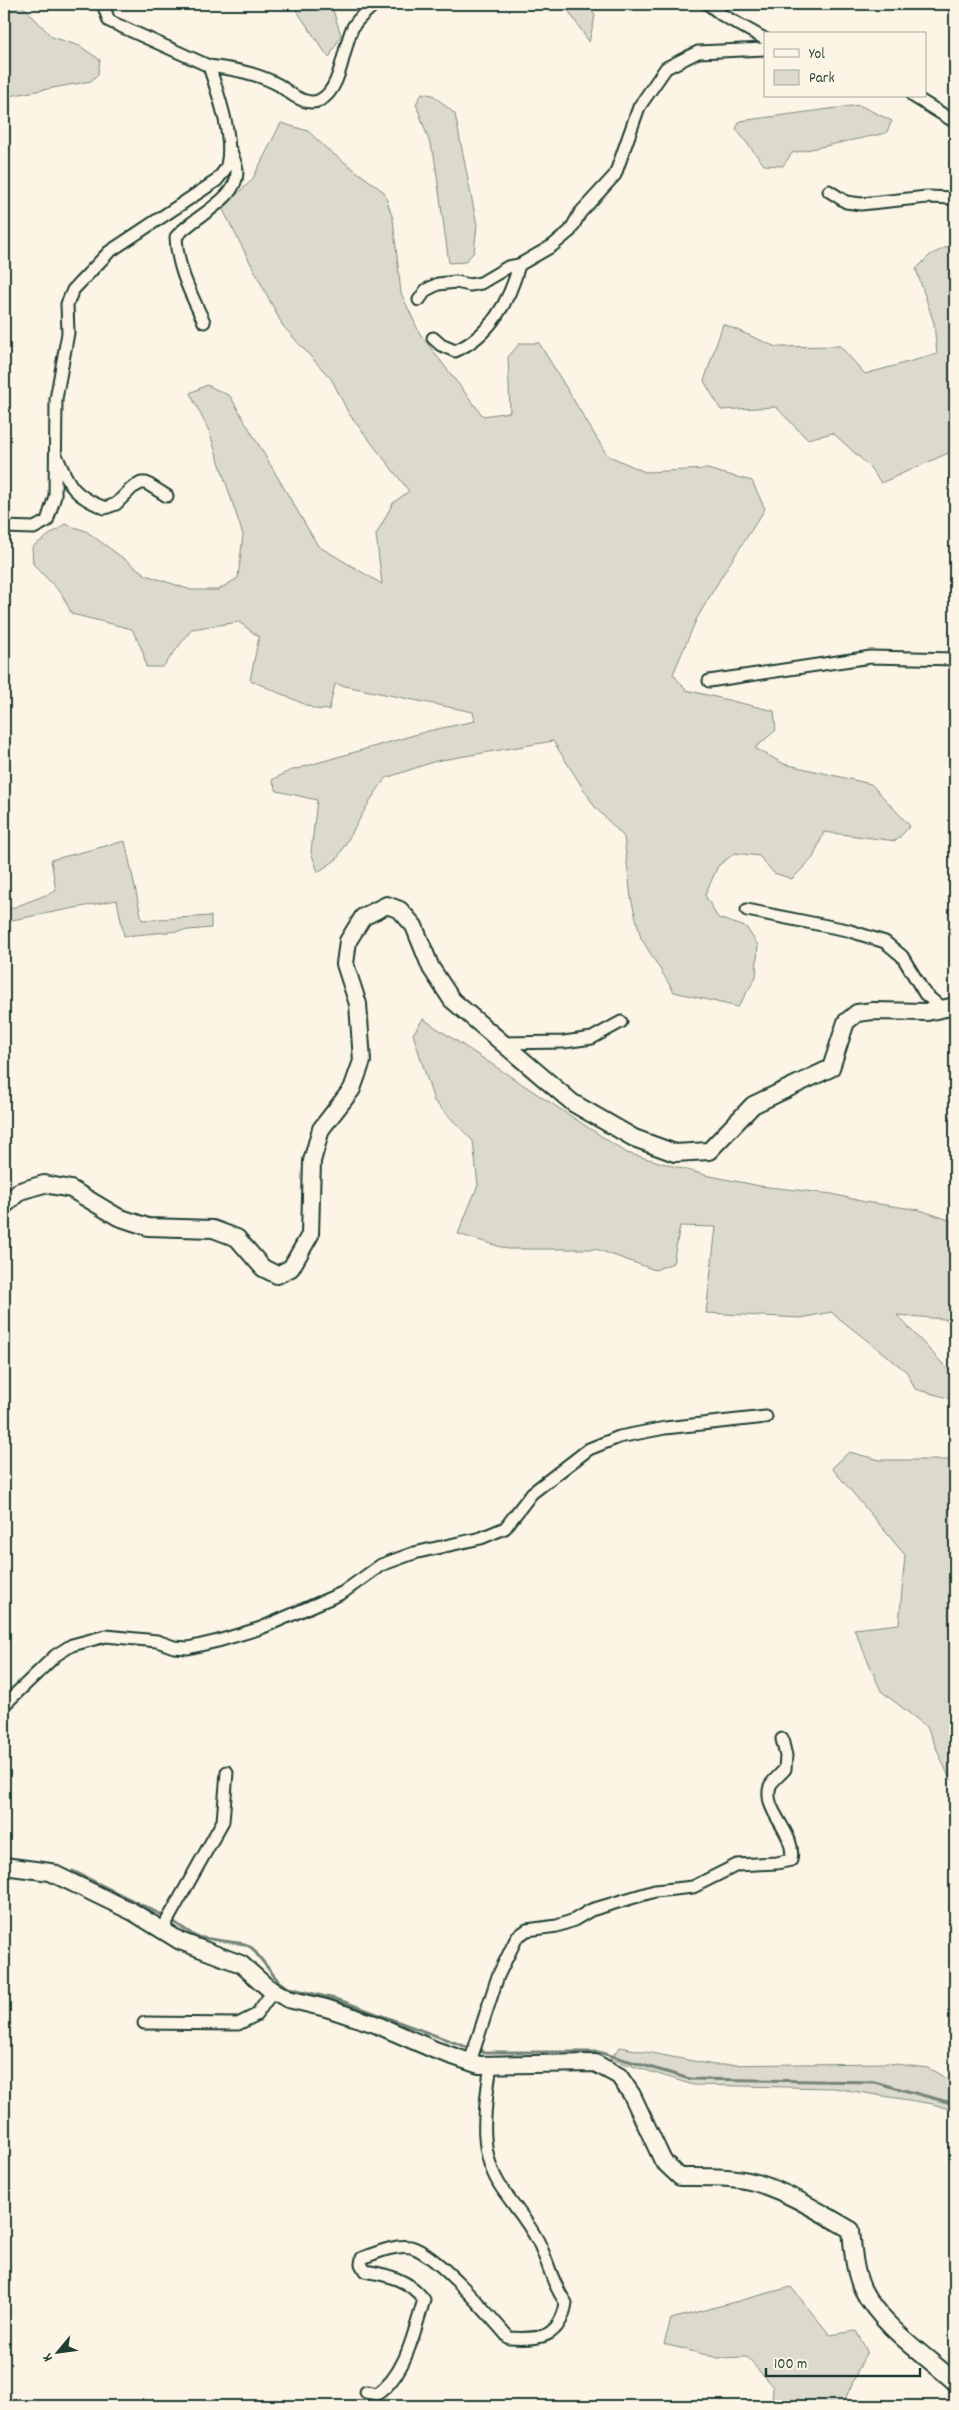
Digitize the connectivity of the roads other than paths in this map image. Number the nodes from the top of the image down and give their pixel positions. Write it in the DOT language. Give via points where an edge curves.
graph roads {
  1 [pos="103,4"];
  2 [pos="375,4"];
  3 [pos="708,4"];
  4 [pos="764,38"];
  5 [pos="764,49"];
  6 [pos="209,66"];
  7 [pos="916,98"];
  8 [pos="955,122"];
  9 [pos="229,144"];
  10 [pos="829,191"];
  11 [pos="955,198"];
  12 [pos="519,265"];
  13 [pos="419,300"];
  14 [pos="204,322"];
  15 [pos="433,338"];
  16 [pos="56,453"];
  17 [pos="167,496"];
  18 [pos="4,527"];
  19 [pos="955,659"];
  20 [pos="709,681"];
  21 [pos="747,910"];
  22 [pos="949,1008"];
  23 [pos="621,1022"];
  24 [pos="501,1043"];
  25 [pos="4,1206"];
  26 [pos="766,1417"];
  27 [pos="4,1705"];
  28 [pos="782,1740"];
  29 [pos="227,1772"];
  30 [pos="4,1866"];
  31 [pos="162,1930"];
  32 [pos="273,1991"];
  33 [pos="144,2023"];
  34 [pos="470,2062"];
  35 [pos="491,2064"];
  36 [pos="955,2382"];
  37 [pos="366,2392"];
  1 -- 6 [label="street" via="109,21"];
  2 -- 6 [label="street" via="352,28 346,55 328,96 318,102 298,98 261,77"];
  3 -- 4 [label="street"];
  5 -- 12 [label="street" via="698,52 666,68 638,107 615,175 580,213 570,231"];
  6 -- 9 [label="street"];
  7 -- 8 [label="street"];
  9 -- 14 [label="street" via="237,170 231,192 185,226 176,237 184,278"];
  9 -- 16 [label="street" via="227,167 216,181 109,252 73,290 67,304 68,333 56,399"];
  10 -- 11 [label="street" via="846,202 861,204 927,196"];
  12 -- 13 [label="street" via="508,267 481,283 438,284 426,290"];
  12 -- 15 [label="street" via="512,291 486,330 467,346 455,351"];
  16 -- 17 [label="street" via="68,484 77,494 104,508 116,504 141,483"];
  16 -- 18 [label="street" via="55,496 47,522 34,528"];
  19 -- 20 [label="street" via="870,657"];
  21 -- 22 [label="street" via="846,930 885,942 902,956 925,994"];
  22 -- 24 [label="street" via="927,1012 857,1013 846,1022 831,1068 753,1105 709,1150 675,1153 634,1138 573,1103"];
  23 -- 24 [label="street" via="592,1038"];
  24 -- 25 [label="street" via="452,1000 431,968 414,926 400,910 387,904 363,917 348,941 345,964 358,1004 362,1061 352,1089 321,1129 312,1161 310,1235 290,1268 277,1275 263,1268 237,1238 213,1229 148,1227 118,1217 71,1189 44,1184 20,1191"];
  26 -- 27 [label="street" via="665,1428 619,1437 589,1449 532,1492 505,1528 481,1538 414,1553 381,1565 342,1593 261,1628 218,1641 188,1648 106,1636 72,1645 56,1655"];
  28 -- 34 [label="street" via="785,1769 770,1784 768,1798 792,1842 792,1860 737,1865 693,1887 655,1891 591,1910 557,1926 527,1930 517,1937 498,1976"];
  29 -- 31 [label="street" via="223,1821"];
  30 -- 31 [label="street" via="50,1872 133,1912"];
  31 -- 32 [label="street" via="180,1941 241,1964"];
  32 -- 33 [label="street" via="256,2015 238,2024"];
  32 -- 34 [label="street" via="288,1999 375,2024"];
  34 -- 35 [label="street"];
  35 -- 36 [label="street" via="595,2063 619,2076 632,2095 663,2162 680,2177 756,2183 794,2198 851,2230 862,2288 876,2312"];
  35 -- 37 [label="street" via="483,2126 489,2165 538,2241 555,2288 566,2303 564,2315 556,2330 533,2339 509,2338 441,2268 420,2252 409,2247 380,2251 362,2258 360,2264 365,2271 391,2275 416,2289 424,2300 399,2370 383,2390 377,2394"];
}
